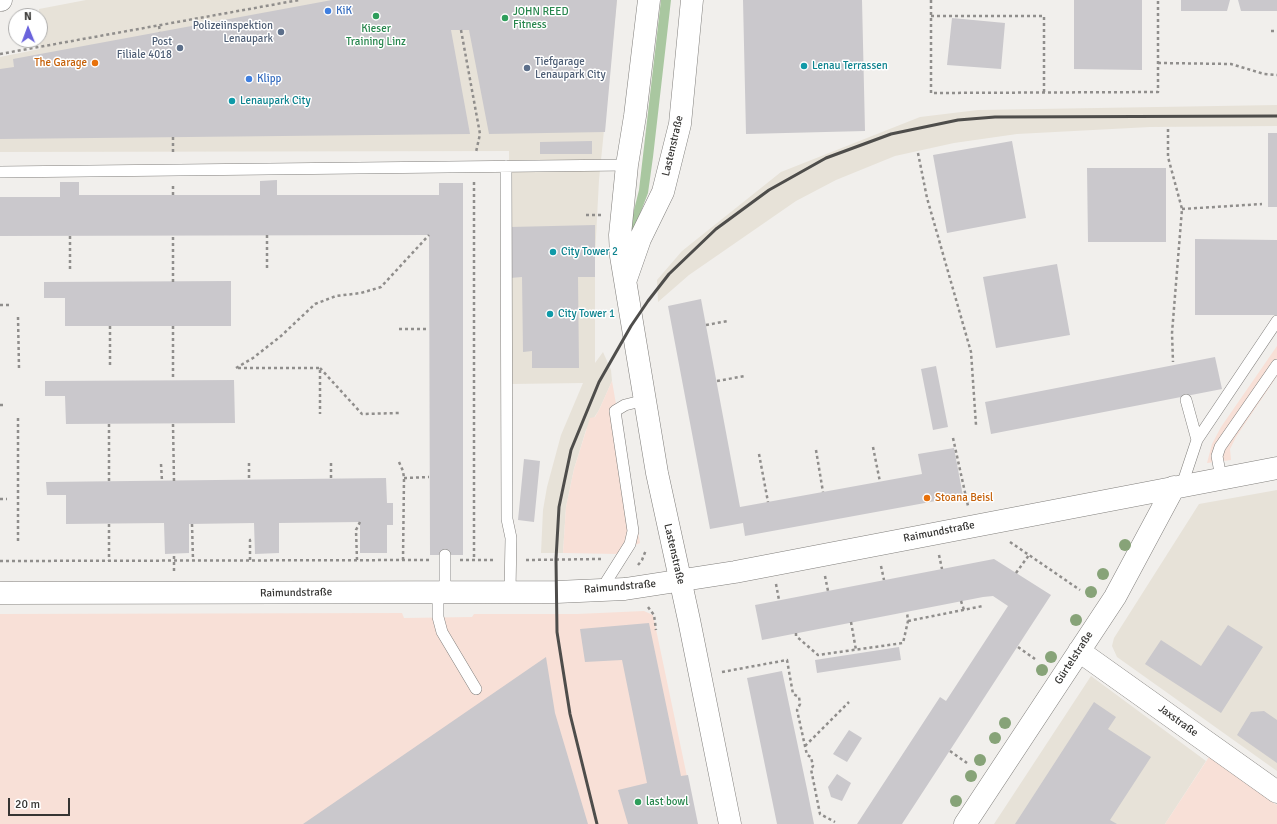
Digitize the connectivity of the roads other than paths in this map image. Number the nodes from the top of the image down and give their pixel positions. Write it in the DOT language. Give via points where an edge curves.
graph roads {
  1 [pos="648,0"];
  2 [pos="692,0"];
  3 [pos="627,164"];
  4 [pos="506,166"];
  5 [pos="0,172"];
  6 [pos="624,284"];
  7 [pos="1277,321"];
  8 [pos="1277,365"];
  9 [pos="645,400"];
  10 [pos="1186,400"];
  11 [pos="1197,440"];
  12 [pos="1277,468"];
  13 [pos="1221,478"];
  14 [pos="1178,486"];
  15 [pos="445,557"];
  16 [pos="680,581"];
  17 [pos="601,590"];
  18 [pos="442,591"];
  19 [pos="510,591"];
  20 [pos="0,593"];
  21 [pos="1079,651"];
  22 [pos="476,689"];
  23 [pos="1277,792"];
  24 [pos="730,824"];
  25 [pos="965,824"];
  1 -- 3 [label="street, Lastenstraße"];
  2 -- 6 [label="street, Lastenstraße" via="680,124 663,192 640,239"];
  3 -- 4 [label="lane"];
  3 -- 6 [label="street, Lastenstraße" via="620,235"];
  4 -- 5 [label="lane"];
  4 -- 19 [label="lane" via="507,520 511,538"];
  6 -- 9 [label="street, Lastenstraße"];
  7 -- 11 [label="lane"];
  8 -- 13 [label="lane" via="1220,447 1217,456"];
  9 -- 16 [label="street, Lastenstraße" via="657,473"];
  9 -- 17 [label="lane" via="625,405 615,411 633,531 622,560"];
  10 -- 11 [label="lane"];
  11 -- 14 [label="lane"];
  12 -- 13 [label="street, Raimundstraße"];
  13 -- 14 [label="street, Raimundstraße"];
  14 -- 16 [label="street, Raimundstraße"];
  14 -- 21 [label="street, Gürtelstraße"];
  15 -- 18 [label="lane"];
  16 -- 17 [label="street, Raimundstraße"];
  16 -- 24 [label="street, Lastenstraße"];
  17 -- 19 [label="street, Raimundstraße"];
  18 -- 19 [label="street, Raimundstraße"];
  18 -- 20 [label="street, Raimundstraße"];
  18 -- 22 [label="lane" via="438,617 442,632"];
  21 -- 23 [label="street, Jaxstraße"];
  21 -- 25 [label="street, Gürtelstraße"];
}
